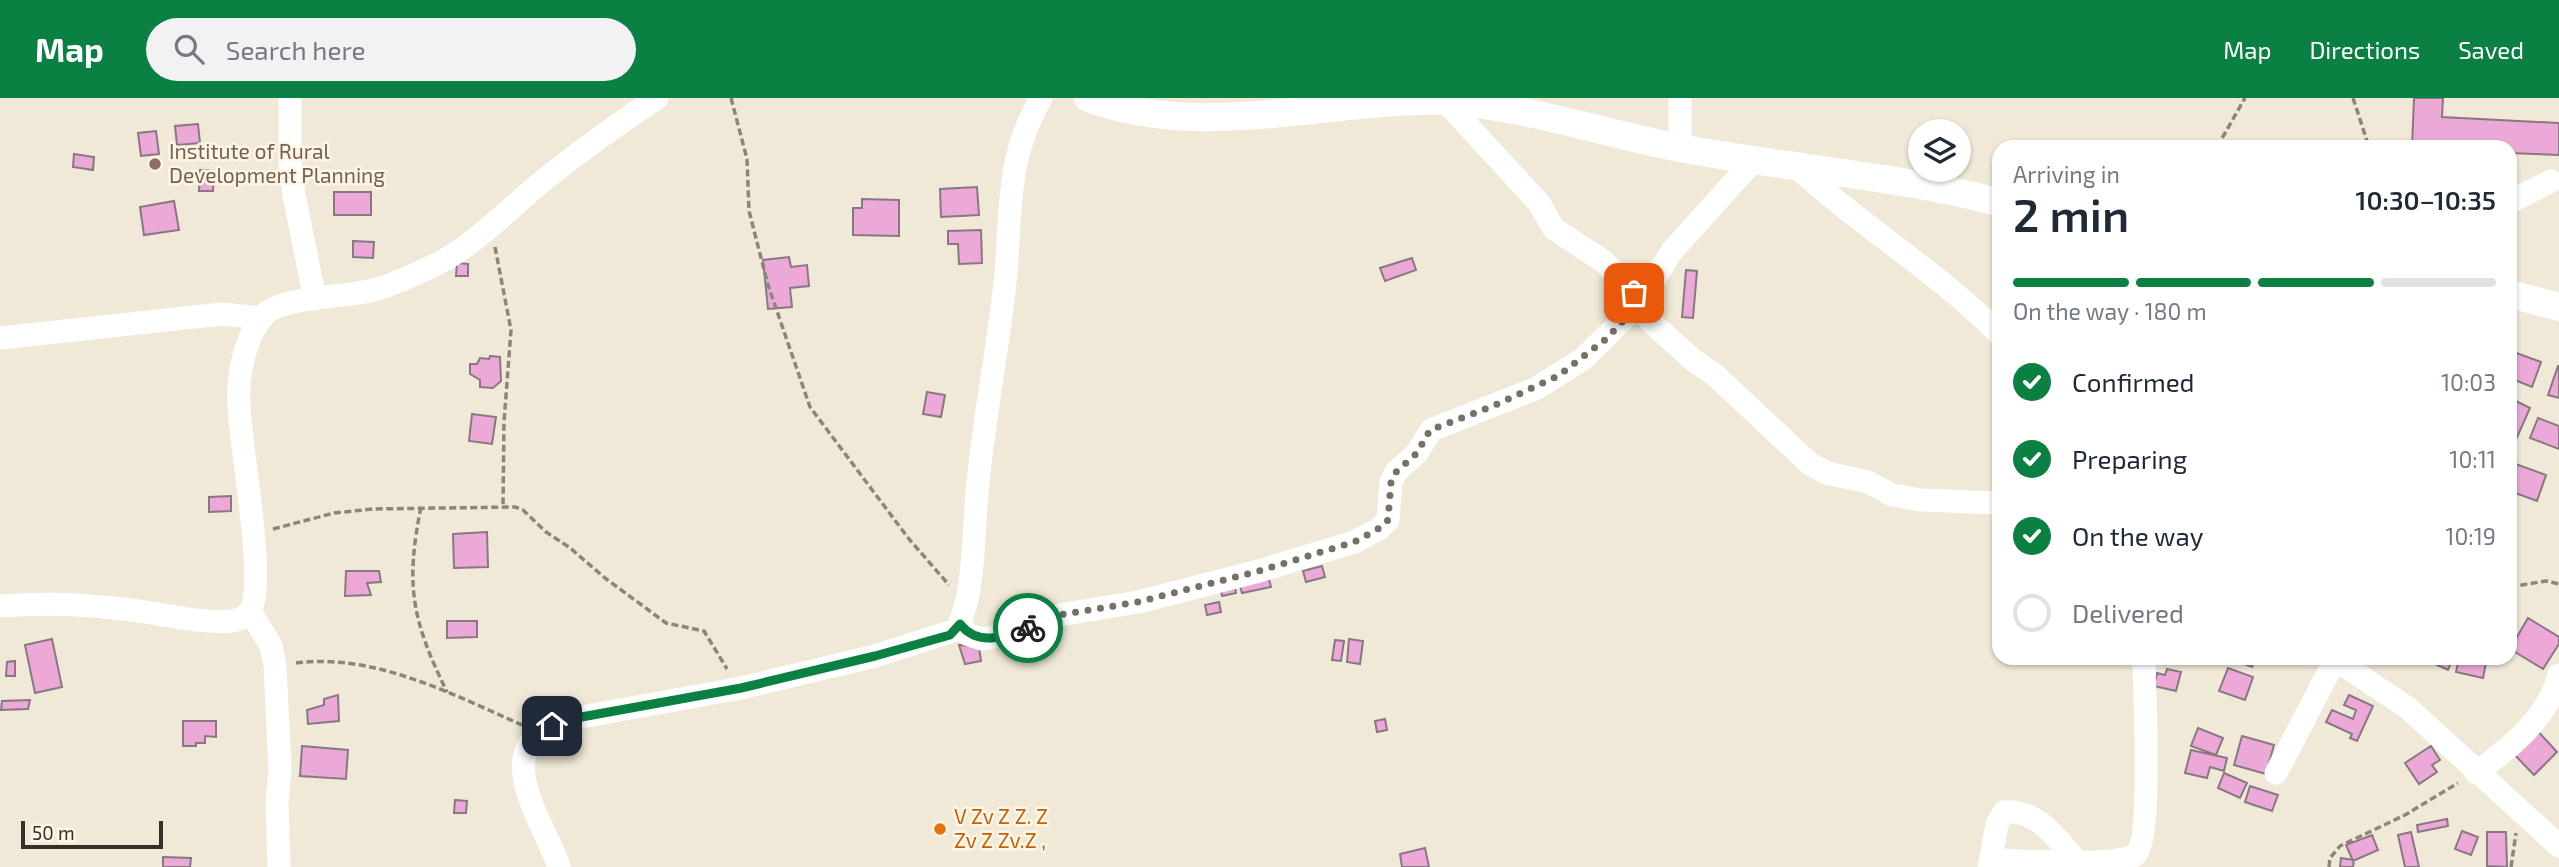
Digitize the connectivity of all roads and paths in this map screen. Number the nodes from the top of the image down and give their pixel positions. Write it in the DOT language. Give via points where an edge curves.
graph roads {
  1 [pos="290,98"];
  2 [pos="657,98"];
  3 [pos="731,98"];
  4 [pos="1041,98"];
  5 [pos="1088,98"];
  6 [pos="1680,98"];
  7 [pos="2245,98"];
  8 [pos="2353,98"];
  9 [pos="1445,101"];
  10 [pos="2221,140"];
  11 [pos="2367,140"];
  12 [pos="1680,148"];
  13 [pos="1755,159"];
  14 [pos="1796,166"];
  15 [pos="2551,181"];
  16 [pos="2517,198"];
  17 [pos="1992,200"];
  18 [pos="490,228"];
  19 [pos="2517,296"];
  20 [pos="315,299"];
  21 [pos="1639,304"];
  22 [pos="2559,307"];
  23 [pos="262,318"];
  24 [pos="1992,327"];
  25 [pos="0,338"];
  26 [pos="1992,503"];
  27 [pos="421,507"];
  28 [pos="503,507"];
  29 [pos="252,535"];
  30 [pos="2559,584"];
  31 [pos="2517,586"];
  32 [pos="0,606"];
  33 [pos="250,611"];
  34 [pos="962,616"];
  35 [pos="275,665"];
  36 [pos="2144,665"];
  37 [pos="2332,665"];
  38 [pos="2344,665"];
  39 [pos="2559,675"];
  40 [pos="741,688"];
  41 [pos="447,692"];
  42 [pos="540,733"];
  43 [pos="2276,773"];
  44 [pos="2476,773"];
  45 [pos="2520,810"];
  46 [pos="2559,846"];
  47 [pos="2141,857"];
  48 [pos="2077,862"];
  49 [pos="1990,865"];
  50 [pos="279,867"];
  51 [pos="559,867"];
  52 [pos="2329,867"];
  53 [pos="2511,867"];
  1 -- 20 [label="street" via="294,195"];
  2 -- 18 [label="street" via="578,152"];
  3 -- 34 [label="path" via="747,159 749,211 771,294 810,407 909,539 944,576"];
  4 -- 34 [label="street" via="1027,121 1010,190 1006,272"];
  5 -- 9 [label="street" via="1175,118"];
  6 -- 12 [label="street"];
  7 -- 10 [label="path"];
  8 -- 11 [label="path"];
  9 -- 12 [label="street" via="1511,109"];
  9 -- 21 [label="street" via="1539,203 1554,229 1603,261"];
  12 -- 13 [label="street"];
  13 -- 14 [label="street"];
  13 -- 21 [label="street" via="1672,251"];
  14 -- 17 [label="street" via="1939,186"];
  14 -- 24 [label="street"];
  15 -- 16 [label="street"];
  18 -- 20 [label="street" via="412,275 373,290"];
  18 -- 28 [label="path" via="512,330"];
  19 -- 22 [label="street"];
  20 -- 23 [label="street" via="276,307"];
  21 -- 26 [label="street" via="1651,322 1810,464 1827,473 1868,482 1892,495"];
  21 -- 34 [label="street" via="1606,339 1558,376 1430,430 1391,482 1388,520 1354,542 1152,599 1059,615 1001,636 982,639 969,635"];
  23 -- 25 [label="street" via="222,314"];
  23 -- 29 [label="street" via="252,333 239,383"];
  27 -- 28 [label="path"];
  27 -- 29 [label="path" via="334,513"];
  27 -- 41 [label="path" via="412,552 414,607"];
  28 -- 40 [label="path" via="523,510 666,623 704,631"];
  29 -- 33 [label="street" via="255,593"];
  30 -- 31 [label="path" via="2546,581"];
  32 -- 33 [label="street" via="68,605 233,621"];
  33 -- 35 [label="street" via="271,646"];
  34 -- 40 [label="street" via="950,635"];
  35 -- 41 [label="path" via="347,662"];
  35 -- 50 [label="street"];
  36 -- 47 [label="street" via="2146,820"];
  37 -- 43 [label="street"];
  38 -- 44 [label="street" via="2408,708"];
  39 -- 44 [label="street" via="2535,720 2515,744"];
  40 -- 42 [label="street" via="565,720"];
  41 -- 42 [label="path"];
  42 -- 51 [label="street" via="529,747 525,763 526,796"];
  44 -- 45 [label="street"];
  44 -- 52 [label="path" via="2340,846"];
  45 -- 46 [label="street"];
  45 -- 53 [label="path"];
  47 -- 48 [label="street"];
  48 -- 49 [label="street" via="2002,860"];
  48 -- 49 [label="street" via="2050,831 2017,811 2004,812 1997,824"];
}
